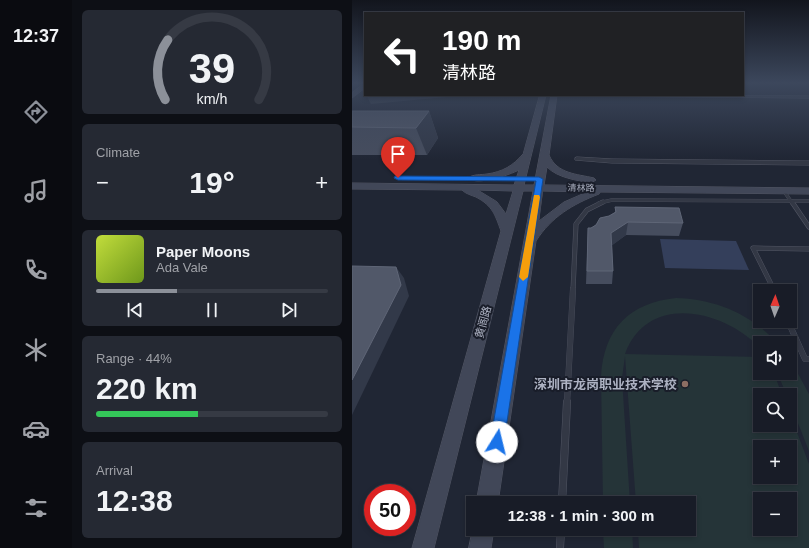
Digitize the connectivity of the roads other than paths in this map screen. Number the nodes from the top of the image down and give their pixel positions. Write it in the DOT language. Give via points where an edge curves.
graph roads {
  1 [pos="539,109"];
  2 [pos="552,109"];
  3 [pos="527,154"];
  4 [pos="544,155"];
  5 [pos="577,159"];
  6 [pos="809,163"];
  7 [pos="352,177"];
  8 [pos="473,178"];
  9 [pos="591,180"];
  10 [pos="809,182"];
  11 [pos="520,183"];
  12 [pos="539,184"];
  13 [pos="683,185"];
  14 [pos="352,186"];
  15 [pos="453,187"];
  16 [pos="609,189"];
  17 [pos="784,191"];
  18 [pos="809,191"];
  19 [pos="791,201"];
  20 [pos="809,201"];
  21 [pos="809,227"];
  22 [pos="507,232"];
  23 [pos="529,243"];
  24 [pos="809,249"];
  25 [pos="771,284"];
  26 [pos="791,328"];
  27 [pos="809,359"];
  28 [pos="488,496"];
  29 [pos="562,496"];
  30 [pos="482,536"];
  31 [pos="561,536"];
  32 [pos="423,548"];
  33 [pos="480,548"];
  34 [pos="560,548"];
  1 -- 3 [label="main road, 黄阁路"];
  2 -- 4 [label="main road"];
  3 -- 8 [label="main road" via="518,166 510,171"];
  3 -- 11 [label="main road, 黄阁路"];
  4 -- 9 [label="main road" via="545,160 556,171"];
  4 -- 12 [label="main road"];
  5 -- 6 [label="street"];
  7 -- 8 [label="main road, 清林路"];
  8 -- 11 [label="main road, 清林路"];
  9 -- 12 [label="main road, 清林路"];
  9 -- 13 [label="main road, 清林路"];
  10 -- 13 [label="main road, 清林路"];
  11 -- 12 [label="main road, 清林路"];
  11 -- 15 [label="main road, 清林路"];
  11 -- 22 [label="main road, 黄阁路"];
  12 -- 16 [label="main road, 清林路"];
  12 -- 23 [label="main road"];
  13 -- 16 [label="main road, 清林路"];
  13 -- 17 [label="main road, 清林路"];
  14 -- 15 [label="main road, 清林路"];
  15 -- 22 [label="main road" via="473,191 490,201 502,215"];
  16 -- 23 [label="main road" via="583,196 554,212 536,231"];
  17 -- 18 [label="main road, 清林路"];
  17 -- 19 [label="lane"];
  19 -- 20 [label="lane"];
  19 -- 21 [label="lane"];
  19 -- 29 [label="lane" via="612,200 594,204 583,211 576,224"];
  22 -- 32 [label="main road, 黄阁路"];
  23 -- 28 [label="main road"];
  24 -- 25 [label="lane" via="753,248"];
  26 -- 27 [label="lane" via="805,359"];
  30 -- 33 [label="main road"];
  31 -- 34 [label="lane"];
}
